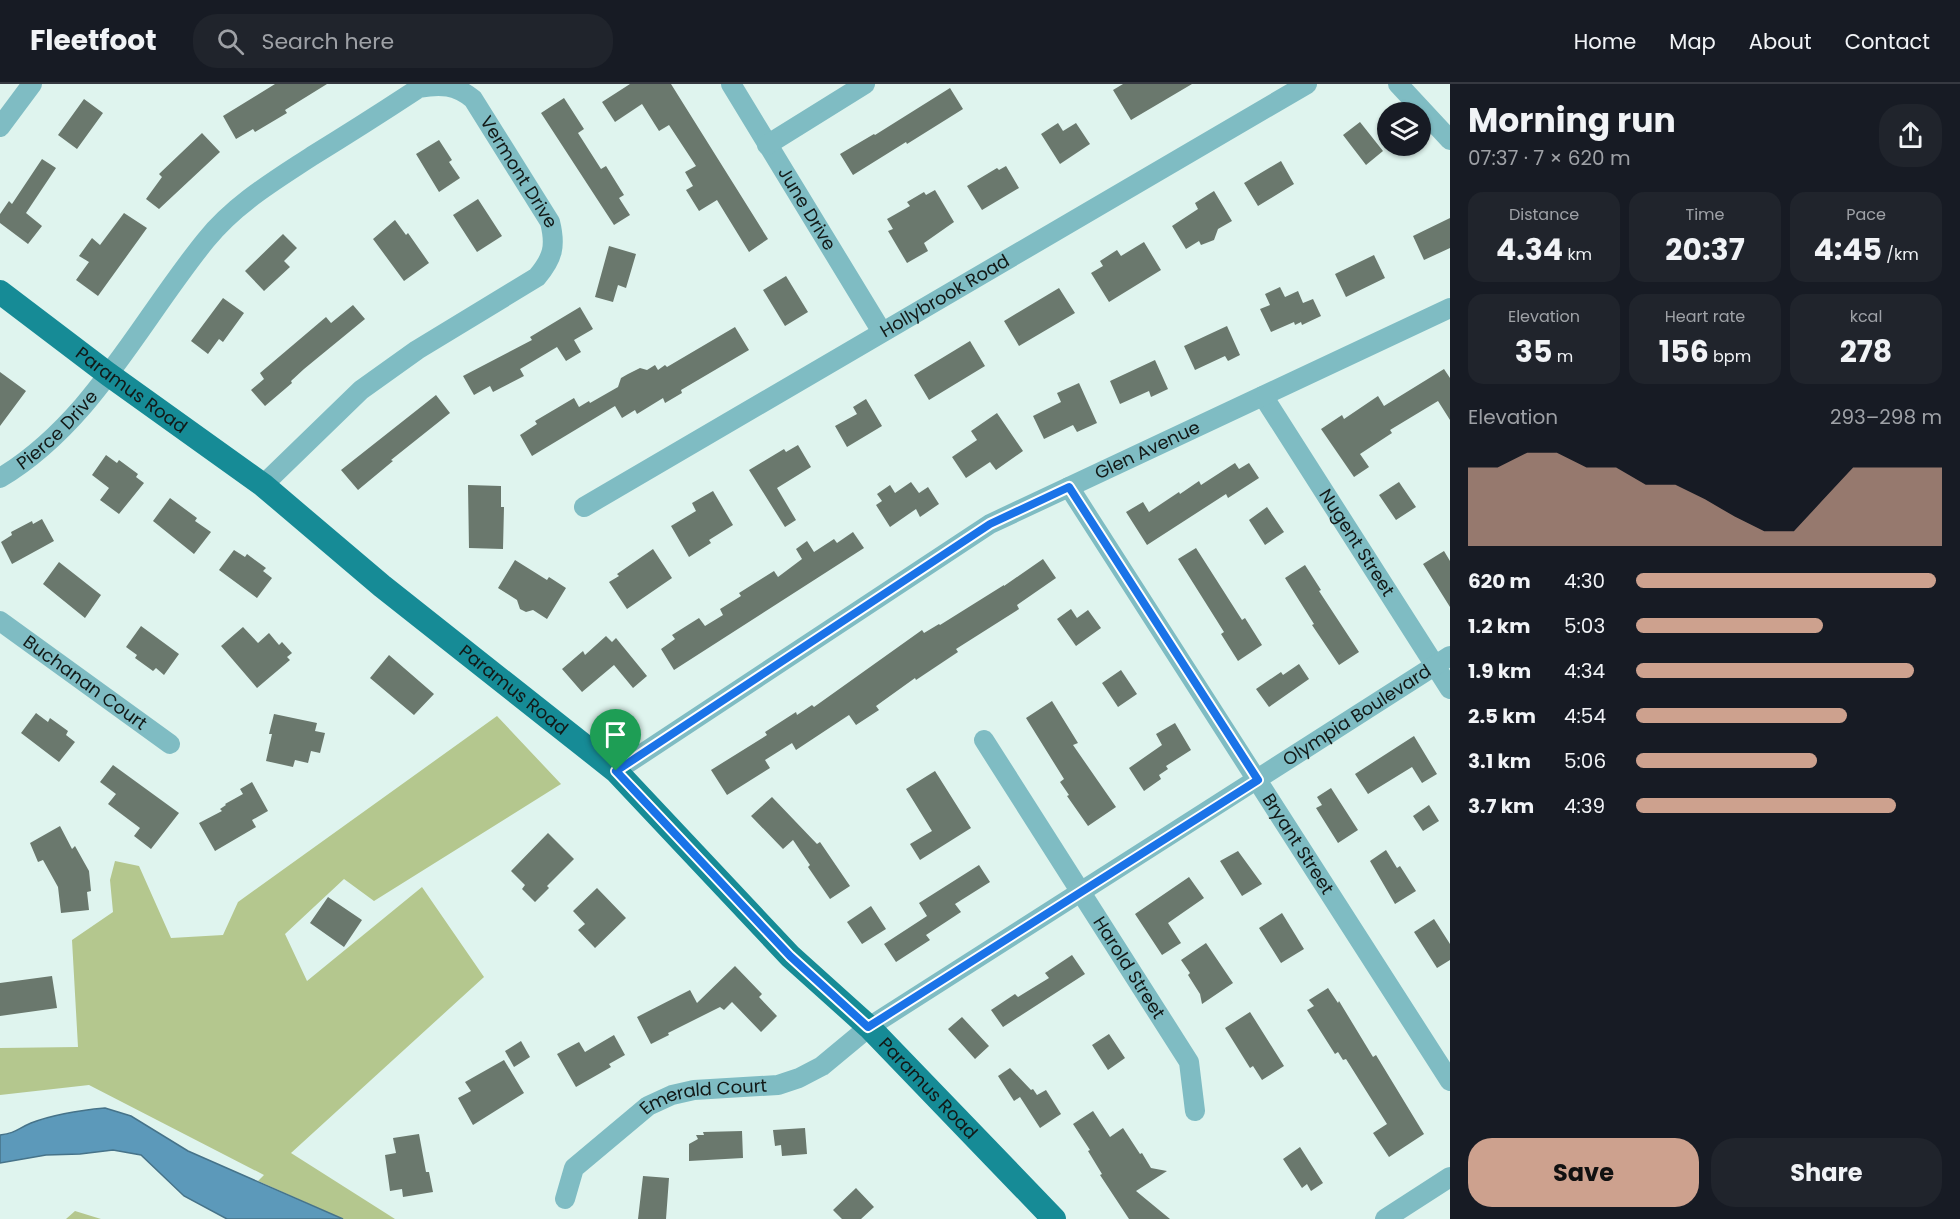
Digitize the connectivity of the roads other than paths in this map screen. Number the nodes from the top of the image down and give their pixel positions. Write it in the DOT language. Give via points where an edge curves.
graph roads {
  1 [pos="32,84"];
  2 [pos="731,84"];
  3 [pos="865,84"];
  4 [pos="1307,84"];
  5 [pos="1398,84"];
  6 [pos="0,128"];
  7 [pos="1450,140"];
  8 [pos="767,145"];
  9 [pos="0,292"];
  10 [pos="1450,308"];
  11 [pos="882,332"];
  12 [pos="108,374"];
  13 [pos="1263,396"];
  14 [pos="0,478"];
  15 [pos="263,485"];
  16 [pos="1069,487"];
  17 [pos="584,507"];
  18 [pos="0,621"];
  19 [pos="1443,661"];
  20 [pos="1450,689"];
  21 [pos="984,740"];
  22 [pos="170,744"];
  23 [pos="616,771"];
  24 [pos="1258,780"];
  25 [pos="1081,893"];
  26 [pos="868,1027"];
  27 [pos="1450,1082"];
  28 [pos="1195,1111"];
  29 [pos="1450,1177"];
  30 [pos="565,1199"];
  31 [pos="1054,1219"];
  32 [pos="1385,1219"];
  1 -- 6 [label="street"];
  2 -- 8 [label="street, June Drive"];
  3 -- 8 [label="street"];
  4 -- 11 [label="street, Hollybrook Road"];
  5 -- 7 [label="street"];
  8 -- 11 [label="street, June Drive"];
  9 -- 12 [label="main road, Paramus Road"];
  10 -- 13 [label="street, Glen Avenue"];
  11 -- 17 [label="street, Hollybrook Road"];
  12 -- 14 [label="street, Pierce Drive" via="49,444"];
  12 -- 15 [label="main road, Paramus Road"];
  12 -- 15 [label="street, Vermont Drive" via="206,239 252,196 419,88 448,84 461,90 473,99 550,222 552,253 546,266 537,277 417,350 361,390"];
  13 -- 16 [label="street, Glen Avenue"];
  13 -- 19 [label="street, Nugent Street"];
  15 -- 23 [label="main road, Paramus Road" via="382,586"];
  16 -- 23 [label="street, Glen Avenue" via="990,524"];
  16 -- 24 [label="street, Bryant Street"];
  18 -- 22 [label="street, Buchanan Court"];
  19 -- 20 [label="street, Nugent Street"];
  19 -- 24 [label="street, Olympia Boulevard"];
  21 -- 25 [label="street, Harold Street"];
  23 -- 26 [label="main road, Paramus Road" via="790,956"];
  24 -- 25 [label="street, Olympia Boulevard"];
  24 -- 27 [label="street, Bryant Street"];
  25 -- 26 [label="street, Olympia Boulevard"];
  25 -- 28 [label="street, Harold Street" via="1189,1062"];
  26 -- 30 [label="street, Emerald Court" via="822,1066 799,1078 778,1085 694,1090 648,1106 574,1168"];
  26 -- 31 [label="main road, Paramus Road"];
  29 -- 32 [label="street"];
}
